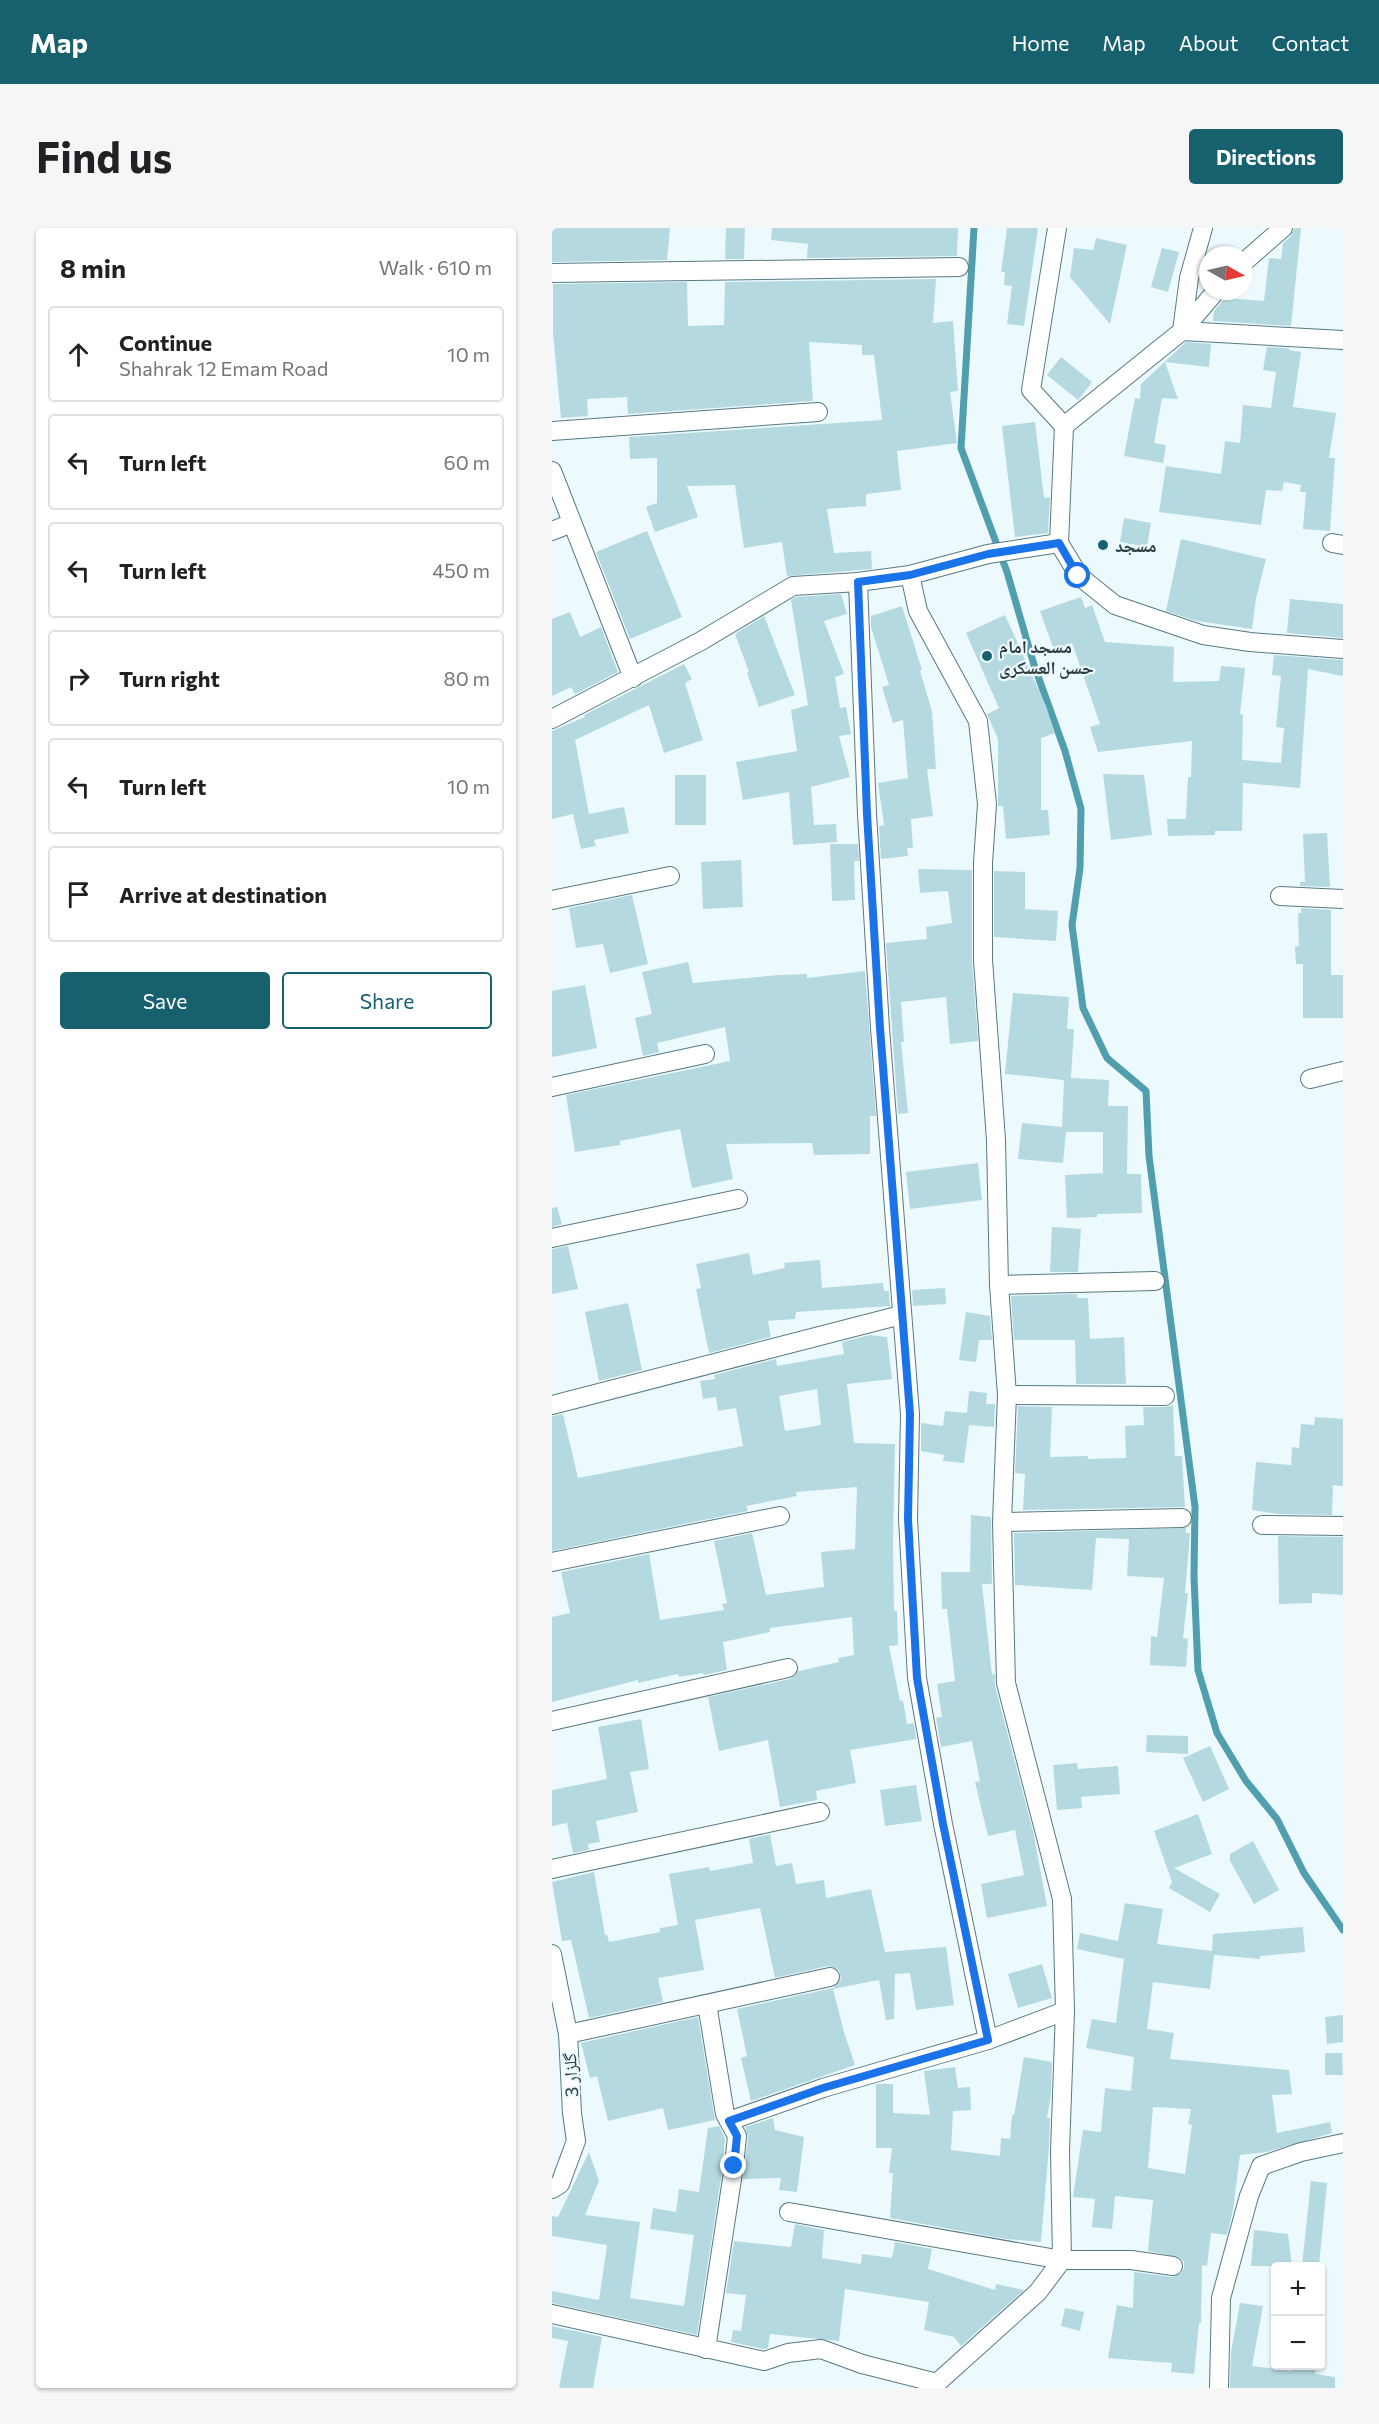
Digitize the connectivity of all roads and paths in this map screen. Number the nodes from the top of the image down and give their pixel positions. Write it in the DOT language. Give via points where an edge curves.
graph roads {
  1 [pos="1057,228"];
  2 [pos="1203,228"];
  3 [pos="1282,228"];
  4 [pos="1253,254"];
  5 [pos="959,267"];
  6 [pos="552,273"];
  7 [pos="1208,300"];
  8 [pos="1182,331"];
  9 [pos="1343,340"];
  10 [pos="819,412"];
  11 [pos="1064,426"];
  12 [pos="552,431"];
  13 [pos="552,471"];
  14 [pos="572,523"];
  15 [pos="552,531"];
  16 [pos="1059,543"];
  17 [pos="910,575"];
  18 [pos="858,582"];
  19 [pos="1343,649"];
  20 [pos="633,678"];
  21 [pos="552,719"];
  22 [pos="670,876"];
  23 [pos="1280,896"];
  24 [pos="1343,899"];
  25 [pos="552,900"];
  26 [pos="705,1054"];
  27 [pos="1343,1071"];
  28 [pos="1310,1079"];
  29 [pos="552,1087"];
  30 [pos="738,1199"];
  31 [pos="552,1238"];
  32 [pos="1155,1281"];
  33 [pos="999,1285"];
  34 [pos="901,1315"];
  35 [pos="1007,1395"];
  36 [pos="1165,1396"];
  37 [pos="552,1405"];
  38 [pos="780,1516"];
  39 [pos="1182,1518"];
  40 [pos="1002,1522"];
  41 [pos="1262,1525"];
  42 [pos="1343,1526"];
  43 [pos="552,1562"];
  44 [pos="788,1668"];
  45 [pos="552,1721"];
  46 [pos="820,1812"];
  47 [pos="552,1869"];
  48 [pos="552,1954"];
  49 [pos="830,1977"];
  50 [pos="707,2004"];
  51 [pos="1065,2011"];
  52 [pos="568,2034"];
  53 [pos="988,2040"];
  54 [pos="729,2121"];
  55 [pos="1343,2143"];
  56 [pos="552,2189"];
  57 [pos="789,2212"];
  58 [pos="1062,2260"];
  59 [pos="1173,2266"];
  60 [pos="552,2314"];
  61 [pos="706,2349"];
  62 [pos="917,2376"];
  63 [pos="901,2388"];
  64 [pos="1219,2388"];
  1 -- 11 [label="street" via="1031,390"];
  2 -- 8 [label="street" via="1189,278"];
  3 -- 4 [label="street"];
  5 -- 6 [label="street"];
  7 -- 8 [label="street"];
  8 -- 9 [label="street"];
  8 -- 11 [label="street"];
  10 -- 12 [label="street"];
  11 -- 16 [label="street"];
  13 -- 14 [label="street"];
  14 -- 15 [label="street"];
  14 -- 20 [label="street"];
  16 -- 17 [label="street" via="988,554"];
  16 -- 19 [label="street" via="1078,576 1115,605 1203,635"];
  17 -- 18 [label="street"];
  17 -- 33 [label="street" via="918,611 978,721 987,804 983,960 996,1140"];
  18 -- 20 [label="street" via="793,586"];
  18 -- 34 [label="street" via="869,838"];
  20 -- 21 [label="street"];
  22 -- 25 [label="street"];
  23 -- 24 [label="street"];
  26 -- 29 [label="street"];
  27 -- 28 [label="street"];
  30 -- 31 [label="street"];
  32 -- 33 [label="street"];
  33 -- 35 [label="street"];
  34 -- 37 [label="street"];
  34 -- 53 [label="street" via="910,1414 908,1519 917,1678"];
  35 -- 36 [label="street"];
  35 -- 40 [label="street"];
  38 -- 43 [label="street"];
  39 -- 40 [label="street"];
  40 -- 51 [label="street" via="1006,1683 1062,1899"];
  41 -- 42 [label="street"];
  44 -- 45 [label="street"];
  46 -- 47 [label="street"];
  48 -- 52 [label="street, گلزار 3"];
  49 -- 50 [label="street"];
  50 -- 52 [label="street"];
  50 -- 54 [label="street"];
  51 -- 53 [label="street"];
  51 -- 58 [label="street" via="1060,2151"];
  52 -- 56 [label="street, گلزار 3" via="576,2141 560,2184"];
  53 -- 54 [label="street" via="823,2088"];
  54 -- 61 [label="street" via="737,2136 734,2166"];
  55 -- 64 [label="street" via="1261,2166 1221,2298"];
  57 -- 58 [label="street"];
  58 -- 59 [label="street" via="1131,2260"];
  58 -- 62 [label="street" via="1038,2292 937,2383"];
  60 -- 61 [label="street"];
  61 -- 62 [label="street" via="764,2361 820,2349 862,2364"];
  62 -- 63 [label="street"];
}
